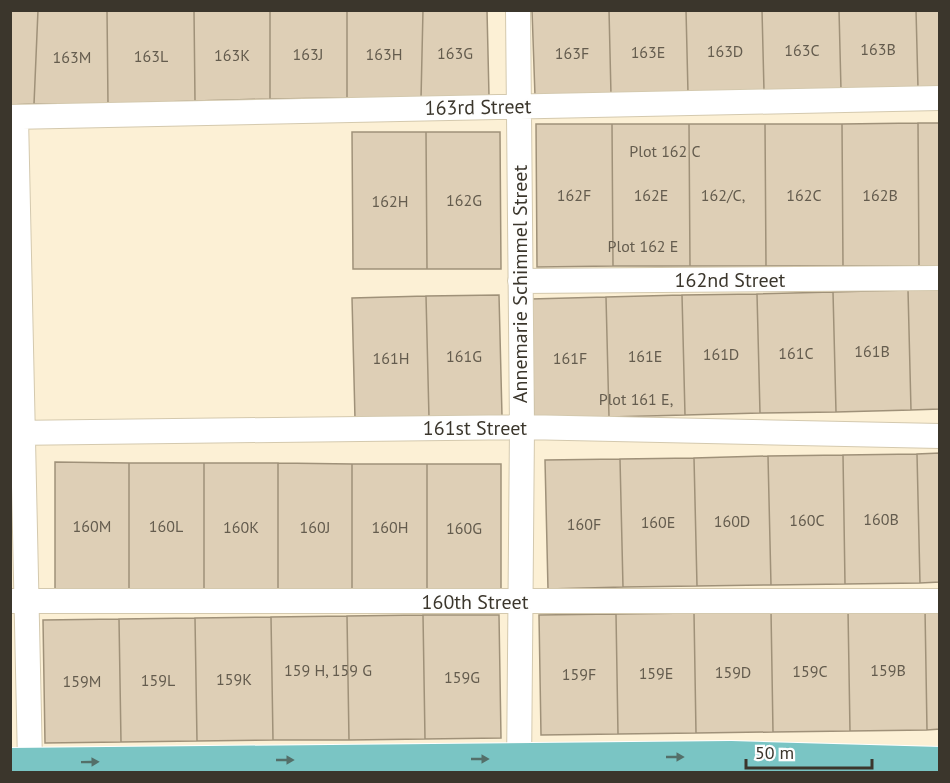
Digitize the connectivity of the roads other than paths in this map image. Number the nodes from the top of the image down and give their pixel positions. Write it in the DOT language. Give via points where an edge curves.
graph roads {
  1 [pos="518,10"];
  2 [pos="939,98"];
  3 [pos="519,106"];
  4 [pos="13,117"];
  5 [pos="939,278"];
  6 [pos="520,281"];
  7 [pos="15,286"];
  8 [pos="522,428"];
  9 [pos="17,433"];
  10 [pos="939,436"];
  11 [pos="19,601"];
  12 [pos="939,601"];
  13 [pos="520,602"];
  14 [pos="20,762"];
  15 [pos="939,762"];
  16 [pos="519,765"];
  1 -- 3 [label="street, Annemarie Schimmel Street"];
  2 -- 3 [label="street, 163rd Street"];
  3 -- 4 [label="street, 163rd Street"];
  3 -- 6 [label="street, Annemarie Schimmel Street"];
  4 -- 7 [label="street"];
  5 -- 6 [label="street, 162nd Street"];
  6 -- 8 [label="street, Annemarie Schimmel Street"];
  7 -- 9 [label="street"];
  8 -- 9 [label="street, 161st Street"];
  8 -- 10 [label="street, 161st Street"];
  8 -- 13 [label="street, Annemarie Schimmel Street"];
  9 -- 11 [label="street"];
  11 -- 13 [label="street, 160th Street"];
  11 -- 14 [label="street"];
  12 -- 13 [label="street, 160th Street"];
  13 -- 16 [label="street, Annemarie Schimmel Street"];
  14 -- 16 [label="main road, one-way"];
  16 -- 15 [label="main road, one-way" via="731,756"];
}
